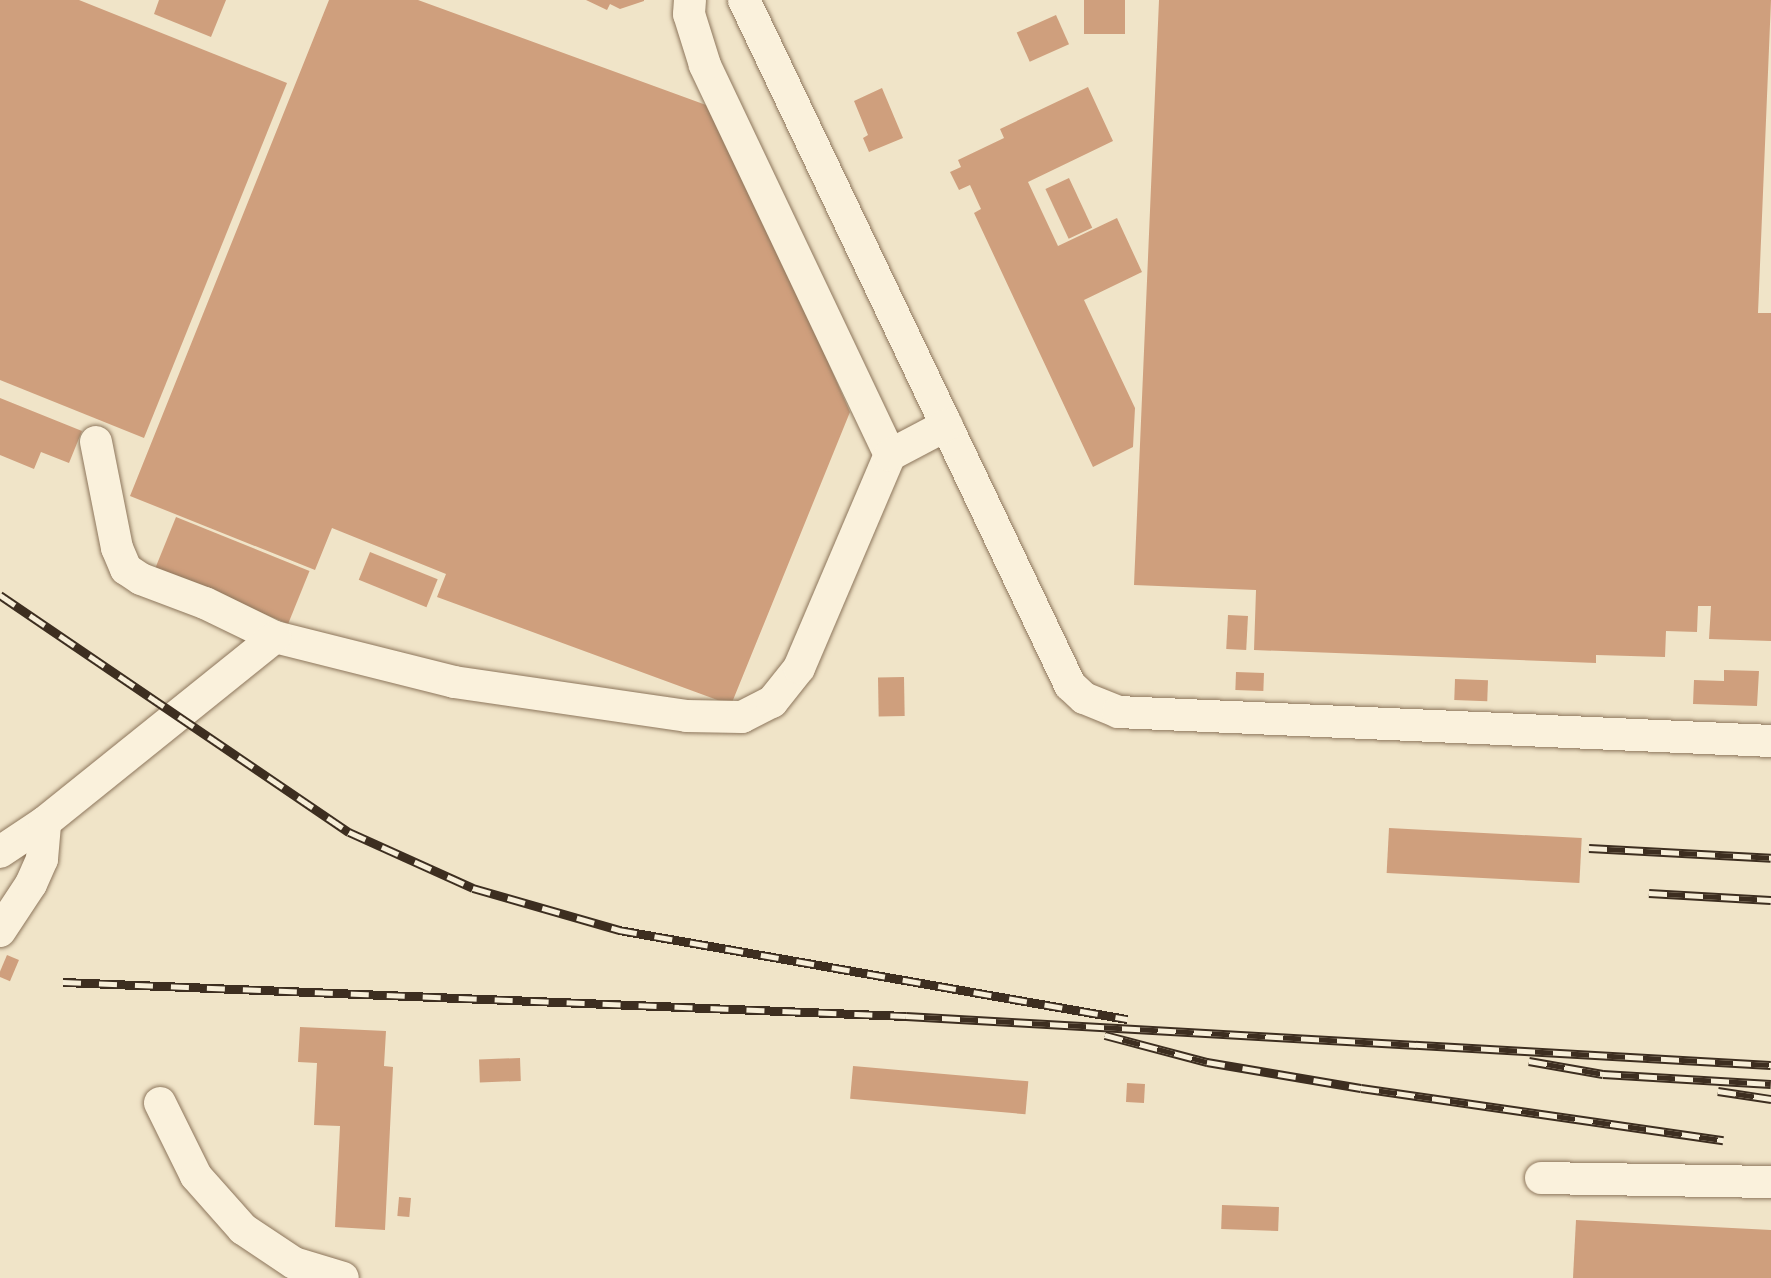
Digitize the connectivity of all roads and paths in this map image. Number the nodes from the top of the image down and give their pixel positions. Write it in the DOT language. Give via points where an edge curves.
graph roads {
  1 [pos="690,0"];
  2 [pos="744,0"];
  3 [pos="947,425"];
  4 [pos="96,442"];
  5 [pos="890,455"];
  6 [pos="275,637"];
  7 [pos="1771,741"];
  8 [pos="45,822"];
  9 [pos="0,852"];
  10 [pos="0,931"];
  11 [pos="160,1103"];
  12 [pos="1541,1178"];
  13 [pos="1771,1182"];
  14 [pos="343,1278"];
  1 -- 5 [label="street" via="689,14 705,65"];
  2 -- 3 [label="street"];
  3 -- 5 [label="street"];
  3 -- 7 [label="street" via="1070,685 1098,706 1118,712"];
  4 -- 6 [label="street" via="126,569"];
  5 -- 6 [label="street" via="799,668 772,702 742,717 686,716 454,682"];
  6 -- 8 [label="street"];
  8 -- 9 [label="street"];
  8 -- 10 [label="street" via="42,859"];
  11 -- 14 [label="street" via="196,1176 243,1229 294,1263"];
  12 -- 13 [label="street"];
}
